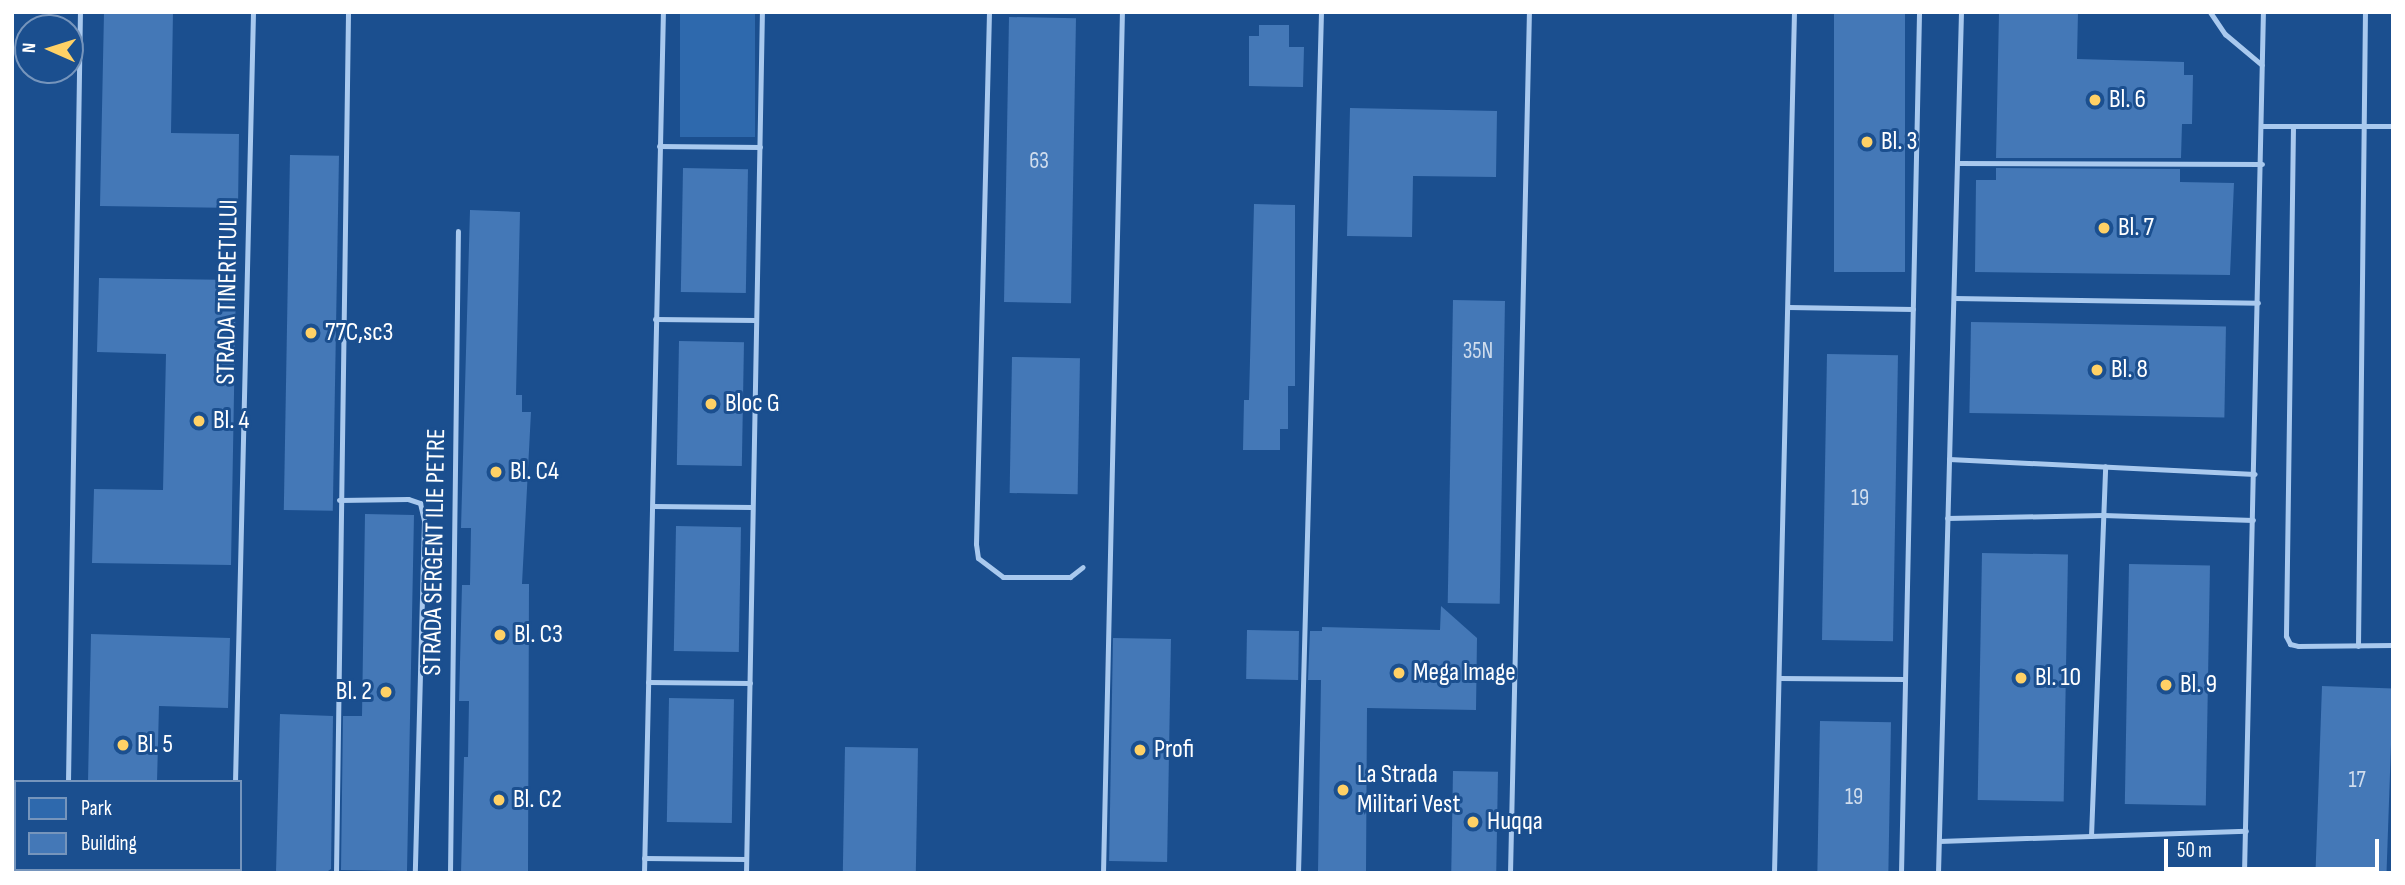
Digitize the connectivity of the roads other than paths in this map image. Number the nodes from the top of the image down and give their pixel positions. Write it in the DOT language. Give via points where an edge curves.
graph roads {
  1 [pos="80,12"];
  2 [pos="253,12"];
  3 [pos="348,12"];
  4 [pos="663,12"];
  5 [pos="762,12"];
  6 [pos="989,12"];
  7 [pos="1122,12"];
  8 [pos="1321,12"];
  9 [pos="1529,12"];
  10 [pos="1794,12"];
  11 [pos="1919,12"];
  12 [pos="1961,12"];
  13 [pos="2210,12"];
  14 [pos="2263,12"];
  15 [pos="2365,12"];
  16 [pos="2262,65"];
  17 [pos="2262,126"];
  18 [pos="2293,126"];
  19 [pos="2362,126"];
  20 [pos="2393,126"];
  21 [pos="659,146"];
  22 [pos="760,148"];
  23 [pos="1957,163"];
  24 [pos="2262,164"];
  25 [pos="458,231"];
  26 [pos="1954,298"];
  27 [pos="2258,303"];
  28 [pos="1788,307"];
  29 [pos="1913,309"];
  30 [pos="655,319"];
  31 [pos="756,320"];
  32 [pos="1949,459"];
  33 [pos="2105,466"];
  34 [pos="2255,474"];
  35 [pos="339,500"];
  36 [pos="653,506"];
  37 [pos="752,508"];
  38 [pos="2103,515"];
  39 [pos="1947,518"];
  40 [pos="2253,520"];
  41 [pos="1083,567"];
  42 [pos="2393,645"];
  43 [pos="2358,646"];
  44 [pos="1779,678"];
  45 [pos="1905,679"];
  46 [pos="648,682"];
  47 [pos="750,683"];
  48 [pos="68,780"];
  49 [pos="235,780"];
  50 [pos="2246,831"];
  51 [pos="2091,836"];
  52 [pos="1939,841"];
  53 [pos="644,858"];
  54 [pos="746,859"];
  55 [pos="336,873"];
  56 [pos="415,873"];
  57 [pos="450,873"];
  58 [pos="643,873"];
  59 [pos="746,873"];
  60 [pos="1103,873"];
  61 [pos="1298,873"];
  62 [pos="1510,873"];
  63 [pos="1774,873"];
  64 [pos="1901,873"];
  65 [pos="1938,873"];
  66 [pos="2244,873"];
  1 -- 48 [label="lane"];
  2 -- 49 [label="lane, STRADA TINERETULUI"];
  3 -- 35 [label="lane"];
  4 -- 21 [label="lane"];
  5 -- 22 [label="lane"];
  6 -- 41 [label="lane" via="976,544 983,564 1003,577 1070,577"];
  7 -- 60 [label="lane"];
  8 -- 61 [label="lane"];
  9 -- 62 [label="lane"];
  10 -- 28 [label="lane"];
  11 -- 29 [label="lane"];
  12 -- 23 [label="lane"];
  13 -- 16 [label="lane" via="2225,34"];
  14 -- 16 [label="lane"];
  15 -- 19 [label="lane"];
  16 -- 17 [label="lane"];
  17 -- 18 [label="lane"];
  17 -- 24 [label="lane"];
  18 -- 19 [label="lane"];
  18 -- 43 [label="lane" via="2286,636 2290,644 2298,646"];
  19 -- 20 [label="lane"];
  19 -- 43 [label="lane"];
  21 -- 22 [label="lane"];
  21 -- 30 [label="lane"];
  22 -- 31 [label="lane"];
  23 -- 24 [label="lane"];
  23 -- 26 [label="lane"];
  24 -- 27 [label="lane"];
  25 -- 57 [label="lane, STRADA SERGENT ILIE PETRE"];
  26 -- 27 [label="lane"];
  26 -- 32 [label="lane"];
  27 -- 34 [label="lane"];
  28 -- 29 [label="lane"];
  28 -- 44 [label="lane"];
  29 -- 45 [label="lane"];
  30 -- 31 [label="lane"];
  30 -- 36 [label="lane"];
  31 -- 37 [label="lane"];
  32 -- 33 [label="lane"];
  32 -- 39 [label="lane"];
  33 -- 34 [label="lane"];
  33 -- 38 [label="lane"];
  34 -- 40 [label="lane"];
  35 -- 55 [label="lane"];
  35 -- 56 [label="lane" via="408,499 420,503 424,521"];
  36 -- 37 [label="lane"];
  36 -- 46 [label="lane"];
  37 -- 47 [label="lane"];
  38 -- 39 [label="lane"];
  38 -- 40 [label="lane"];
  38 -- 51 [label="lane"];
  39 -- 52 [label="lane"];
  40 -- 50 [label="lane"];
  42 -- 43 [label="lane"];
  44 -- 45 [label="lane"];
  44 -- 63 [label="lane"];
  45 -- 64 [label="lane"];
  46 -- 47 [label="lane"];
  46 -- 53 [label="lane"];
  47 -- 54 [label="lane"];
  50 -- 51 [label="lane"];
  50 -- 66 [label="lane"];
  51 -- 52 [label="lane"];
  52 -- 65 [label="lane"];
  53 -- 54 [label="lane"];
  53 -- 58 [label="lane"];
  54 -- 59 [label="lane"];
}
